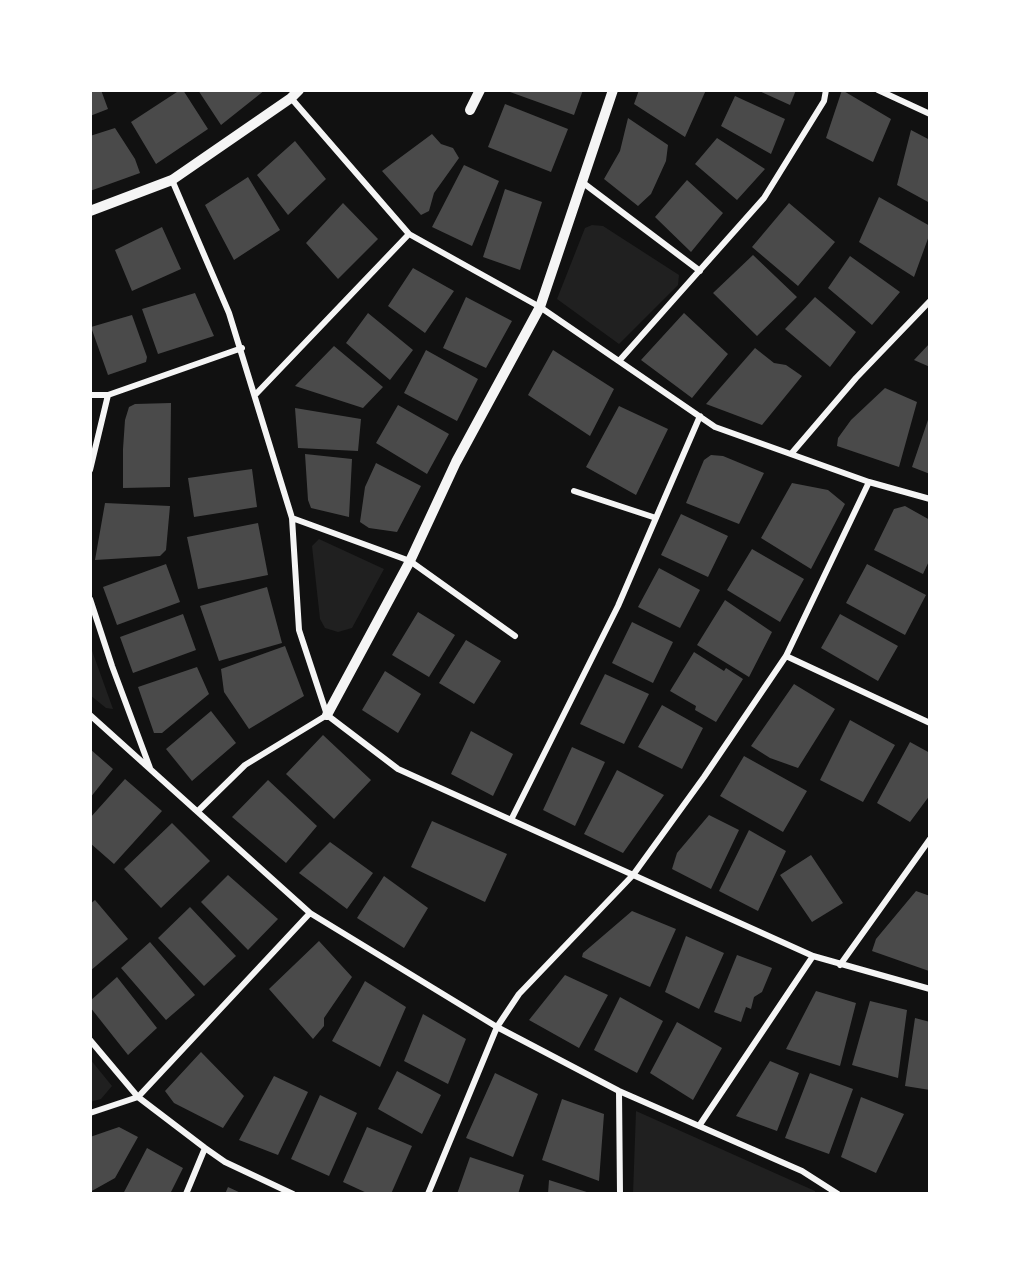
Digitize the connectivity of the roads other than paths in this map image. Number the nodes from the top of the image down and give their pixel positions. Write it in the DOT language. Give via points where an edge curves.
graph roads {
  1 [pos="480,90"];
  2 [pos="613,90"];
  3 [pos="826,90"];
  4 [pos="878,90"];
  5 [pos="295,94"];
  6 [pos="470,110"];
  7 [pos="930,114"];
  8 [pos="171,180"];
  9 [pos="582,182"];
  10 [pos="90,211"];
  11 [pos="409,234"];
  12 [pos="700,271"];
  13 [pos="930,301"];
  14 [pos="540,307"];
  15 [pos="242,348"];
  16 [pos="619,361"];
  17 [pos="256,394"];
  18 [pos="90,395"];
  19 [pos="108,395"];
  20 [pos="700,416"];
  21 [pos="791,454"];
  22 [pos="90,470"];
  23 [pos="868,482"];
  24 [pos="574,491"];
  25 [pos="930,499"];
  26 [pos="292,518"];
  27 [pos="656,518"];
  28 [pos="410,561"];
  29 [pos="90,599"];
  30 [pos="515,636"];
  31 [pos="786,656"];
  32 [pos="90,715"];
  33 [pos="327,715"];
  34 [pos="930,723"];
  35 [pos="151,771"];
  36 [pos="198,811"];
  37 [pos="511,820"];
  38 [pos="930,840"];
  39 [pos="633,875"];
  40 [pos="310,913"];
  41 [pos="813,956"];
  42 [pos="840,965"];
  43 [pos="930,989"];
  44 [pos="497,1027"];
  45 [pos="90,1040"];
  46 [pos="619,1091"];
  47 [pos="138,1097"];
  48 [pos="90,1113"];
  49 [pos="699,1126"];
  50 [pos="205,1148"];
  51 [pos="186,1194"];
  52 [pos="293,1194"];
  53 [pos="428,1194"];
  54 [pos="620,1194"];
  55 [pos="838,1194"];
  1 -- 6 [label="street"];
  2 -- 9 [label="street"];
  3 -- 12 [label="street" via="824,101 764,198"];
  4 -- 7 [label="street"];
  5 -- 8 [label="street"];
  5 -- 11 [label="street"];
  8 -- 10 [label="street"];
  8 -- 15 [label="street"];
  9 -- 12 [label="street"];
  9 -- 14 [label="street"];
  11 -- 14 [label="street"];
  11 -- 17 [label="street"];
  12 -- 16 [label="street"];
  13 -- 21 [label="street"];
  14 -- 16 [label="street"];
  14 -- 28 [label="street" via="456,462"];
  15 -- 17 [label="street"];
  15 -- 19 [label="street"];
  16 -- 20 [label="street"];
  17 -- 26 [label="street"];
  18 -- 19 [label="street"];
  19 -- 22 [label="street"];
  20 -- 21 [label="street" via="716,427"];
  20 -- 27 [label="street"];
  21 -- 23 [label="street"];
  23 -- 25 [label="street"];
  23 -- 31 [label="street"];
  24 -- 27 [label="street"];
  26 -- 28 [label="street"];
  26 -- 33 [label="street" via="299,630"];
  27 -- 37 [label="street" via="618,606"];
  28 -- 30 [label="street"];
  28 -- 33 [label="street"];
  29 -- 35 [label="street"];
  31 -- 34 [label="street"];
  31 -- 39 [label="street"];
  32 -- 35 [label="street"];
  33 -- 36 [label="street" via="245,765"];
  33 -- 37 [label="street" via="398,769"];
  35 -- 36 [label="street"];
  36 -- 40 [label="street"];
  37 -- 39 [label="street"];
  38 -- 42 [label="street"];
  39 -- 41 [label="street"];
  39 -- 44 [label="street" via="519,994"];
  40 -- 44 [label="street"];
  40 -- 47 [label="street"];
  41 -- 42 [label="street"];
  41 -- 49 [label="street"];
  42 -- 43 [label="street"];
  44 -- 46 [label="street"];
  44 -- 53 [label="street"];
  45 -- 47 [label="street"];
  46 -- 49 [label="street"];
  46 -- 54 [label="street"];
  47 -- 48 [label="street"];
  47 -- 50 [label="street"];
  49 -- 55 [label="street" via="802,1171"];
  50 -- 51 [label="street"];
  50 -- 52 [label="street" via="225,1162"];
}
